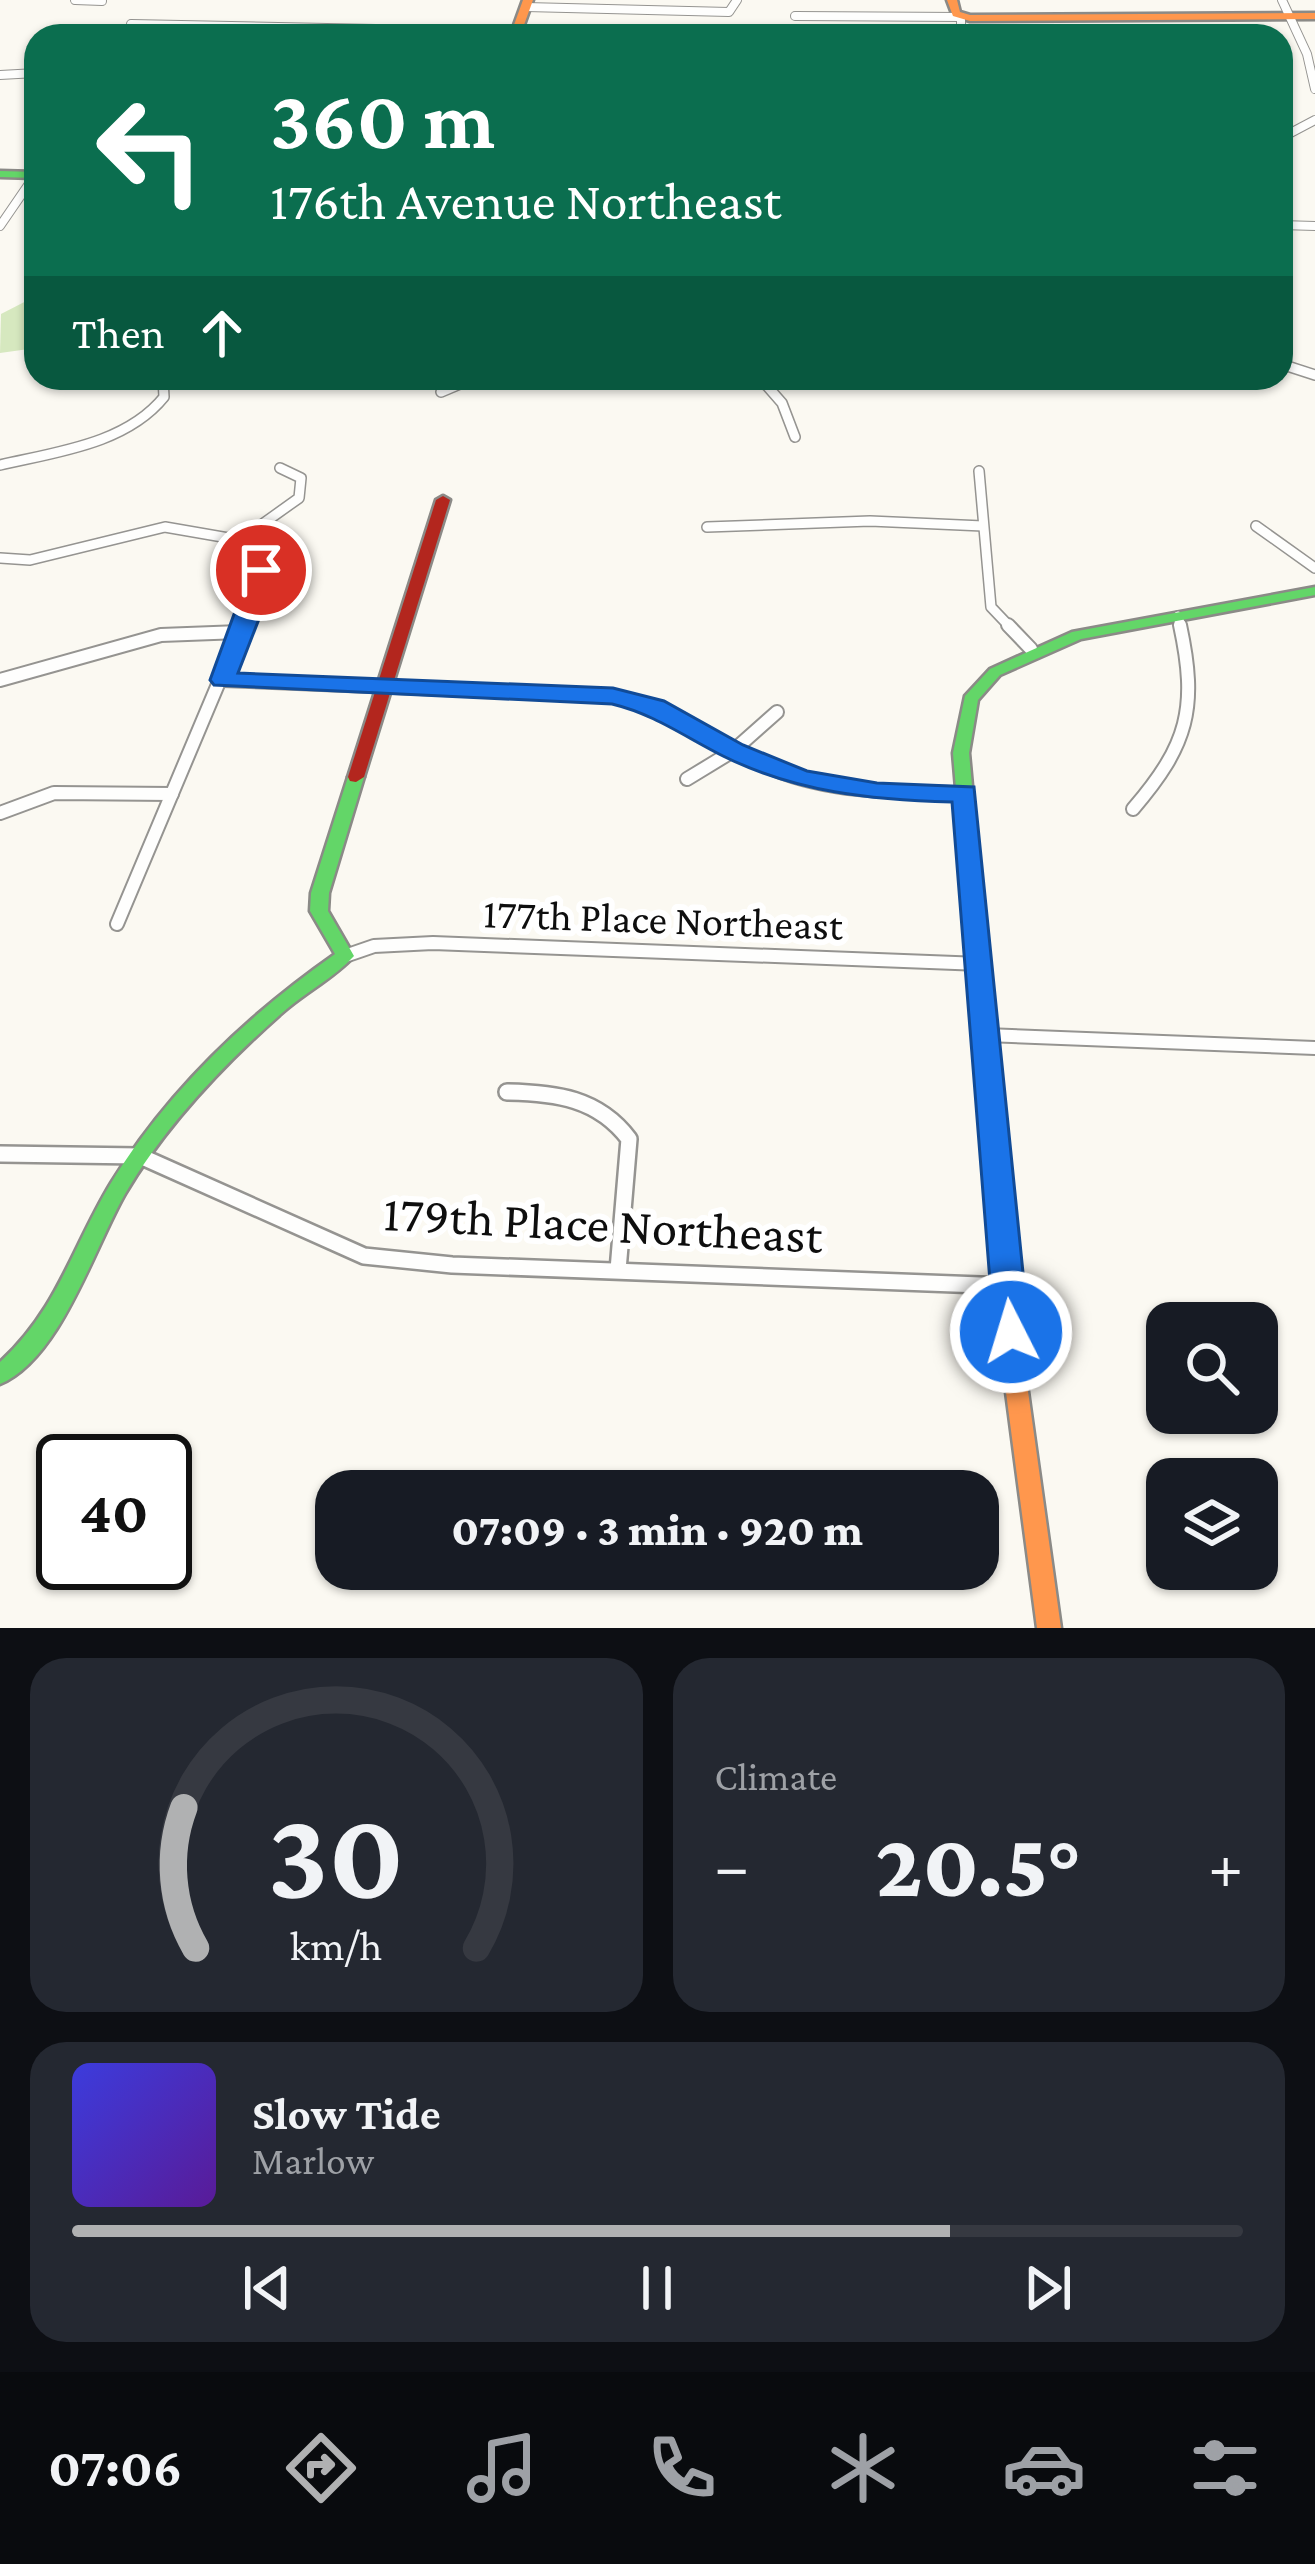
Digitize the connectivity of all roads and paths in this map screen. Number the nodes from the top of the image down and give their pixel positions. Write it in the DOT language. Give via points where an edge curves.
graph roads {
  1 [pos="75,0"];
  2 [pos="737,0"];
  3 [pos="102,1"];
  4 [pos="527,4"];
  5 [pos="956,8"];
  6 [pos="1285,8"];
  7 [pos="795,16"];
  8 [pos="1315,16"];
  9 [pos="1293,25"];
  10 [pos="1315,89"];
  11 [pos="1315,120"];
  12 [pos="1300,132"];
  13 [pos="1293,134"];
  14 [pos="1315,139"];
  15 [pos="24,192"];
  16 [pos="0,226"];
  17 [pos="161,390"];
  18 [pos="445,390"];
  19 [pos="771,390"];
  20 [pos="440,392"];
  21 [pos="794,436"];
  22 [pos="0,464"];
  23 [pos="280,468"];
  24 [pos="979,471"];
  25 [pos="443,500"];
  26 [pos="707,526"];
  27 [pos="983,526"];
  28 [pos="1256,526"];
  29 [pos="240,540"];
  30 [pos="0,558"];
  31 [pos="1315,568"];
  32 [pos="1315,591"];
  33 [pos="1178,616"];
  34 [pos="240,632"];
  35 [pos="1031,650"];
  36 [pos="0,680"];
  37 [pos="223,680"];
  38 [pos="380,690"];
  39 [pos="777,712"];
  40 [pos="734,751"];
  41 [pos="687,778"];
  42 [pos="172,794"];
  43 [pos="965,794"];
  44 [pos="1133,809"];
  45 [pos="0,813"];
  46 [pos="118,924"];
  47 [pos="345,956"];
  48 [pos="981,964"];
  49 [pos="986,1035"];
  50 [pos="1315,1048"];
  51 [pos="507,1092"];
  52 [pos="0,1154"];
  53 [pos="140,1156"];
  54 [pos="618,1270"];
  55 [pos="1007,1286"];
  56 [pos="3,1373"];
  57 [pos="1049,1628"];
  1 -- 3 [label="street"];
  2 -- 4 [label="street" via="730,12"];
  5 -- 6 [label="street"];
  5 -- 7 [label="street"];
  6 -- 8 [label="street"];
  9 -- 10 [label="street"];
  11 -- 12 [label="street"];
  12 -- 13 [label="street"];
  12 -- 14 [label="street"];
  15 -- 16 [label="street"];
  17 -- 22 [label="street" via="159,406 130,425"];
  18 -- 20 [label="street"];
  19 -- 21 [label="street"];
  23 -- 29 [label="street" via="301,478 299,498"];
  24 -- 27 [label="street"];
  25 -- 38 [label="street"];
  26 -- 27 [label="street"];
  27 -- 35 [label="street" via="991,607"];
  28 -- 31 [label="street"];
  29 -- 30 [label="street" via="165,527 30,560"];
  29 -- 34 [label="street" via="261,574"];
  32 -- 33 [label="street"];
  33 -- 35 [label="street"];
  33 -- 44 [label="street" via="1189,660 1190,729 1177,758"];
  34 -- 36 [label="street" via="161,634"];
  34 -- 37 [label="street"];
  35 -- 43 [label="street" via="971,696 961,729"];
  37 -- 38 [label="street"];
  37 -- 42 [label="street"];
  38 -- 40 [label="street" via="613,696 655,706"];
  38 -- 47 [label="street" via="320,893 320,911"];
  39 -- 40 [label="street"];
  40 -- 41 [label="street"];
  40 -- 43 [label="street" via="832,785"];
  42 -- 45 [label="street" via="54,793"];
  42 -- 46 [label="street"];
  43 -- 48 [label="street"];
  47 -- 48 [label="street, 177th Place Northeast" via="433,943"];
  47 -- 53 [label="street" via="269,1020"];
  48 -- 49 [label="street"];
  49 -- 50 [label="street"];
  49 -- 55 [label="street"];
  51 -- 54 [label="street" via="586,1102 620,1124 629,1139"];
  52 -- 53 [label="street, 179th Place Northeast"];
  53 -- 54 [label="street, 179th Place Northeast" via="364,1256"];
  53 -- 56 [label="street" via="101,1221 63,1316"];
  54 -- 55 [label="street, 179th Place Northeast"];
  55 -- 57 [label="street"];
}
